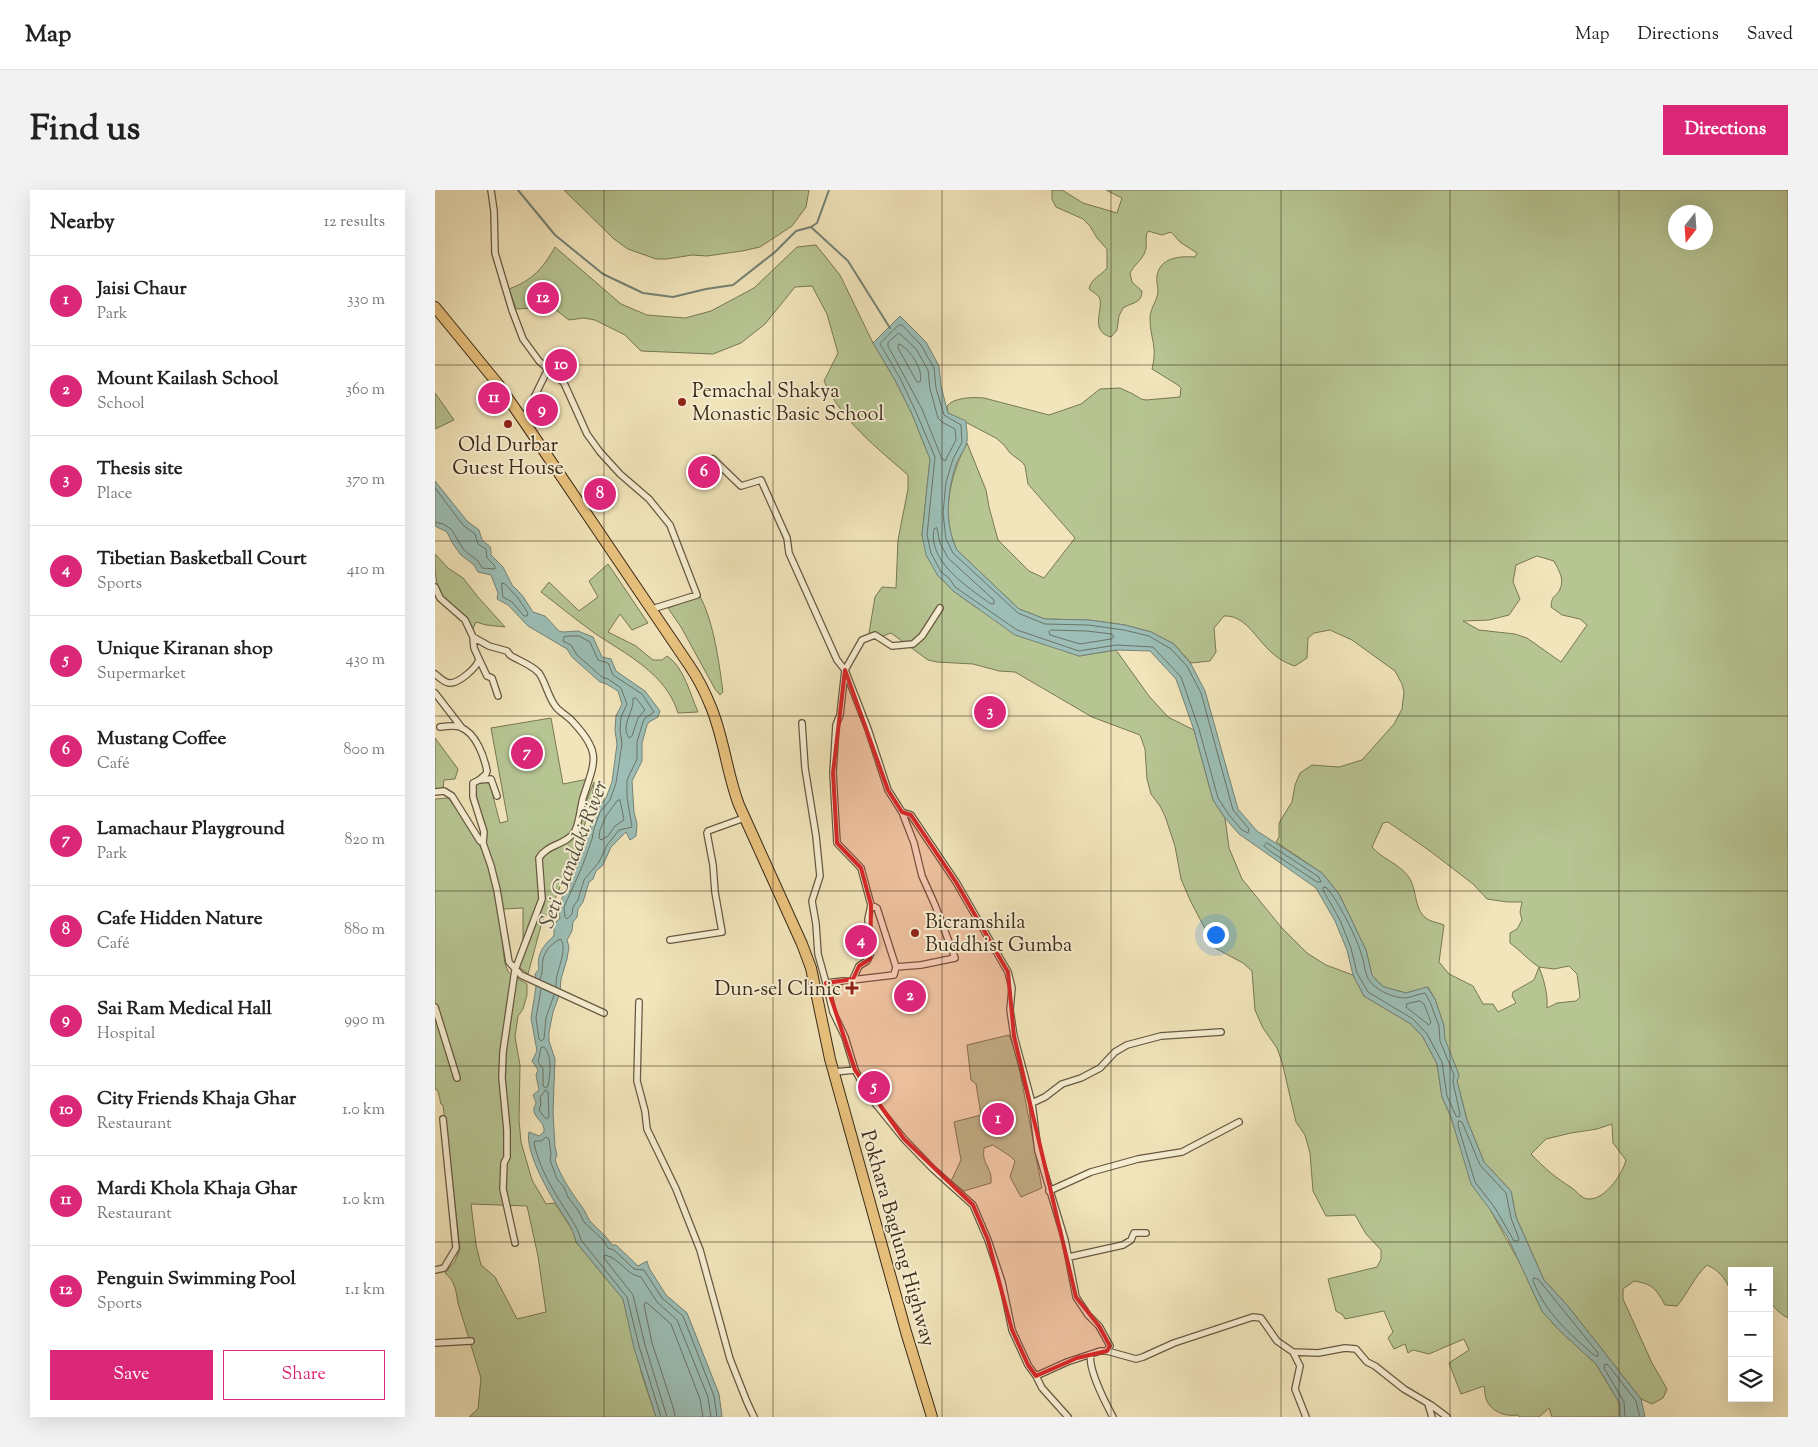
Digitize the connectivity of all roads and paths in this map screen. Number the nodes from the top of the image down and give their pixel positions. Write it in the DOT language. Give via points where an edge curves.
graph roads {
  1 [pos="491,190"];
  2 [pos="435,307"];
  3 [pos="548,369"];
  4 [pos="523,420"];
  5 [pos="713,459"];
  6 [pos="435,587"];
  7 [pos="940,608"];
  8 [pos="652,609"];
  9 [pos="473,637"];
  10 [pos="479,659"];
  11 [pos="845,670"];
  12 [pos="435,674"];
  13 [pos="435,693"];
  14 [pos="498,696"];
  15 [pos="802,722"];
  16 [pos="440,727"];
  17 [pos="463,728"];
  18 [pos="479,780"];
  19 [pos="435,792"];
  20 [pos="497,796"];
  21 [pos="902,812"];
  22 [pos="744,818"];
  23 [pos="483,843"];
  24 [pos="871,904"];
  25 [pos="670,940"];
  26 [pos="896,967"];
  27 [pos="515,970"];
  28 [pos="853,979"];
  29 [pos="826,983"];
  30 [pos="639,1002"];
  31 [pos="435,1007"];
  32 [pos="604,1013"];
  33 [pos="1221,1032"];
  34 [pos="855,1070"];
  35 [pos="834,1072"];
  36 [pos="457,1078"];
  37 [pos="1032,1103"];
  38 [pos="443,1119"];
  39 [pos="1239,1122"];
  40 [pos="1049,1191"];
  41 [pos="1146,1233"];
  42 [pos="515,1243"];
  43 [pos="1069,1257"];
  44 [pos="435,1270"];
  45 [pos="471,1342"];
  46 [pos="435,1343"];
  47 [pos="1107,1351"];
  48 [pos="1293,1352"];
  49 [pos="1091,1354"];
  50 [pos="1036,1376"];
  51 [pos="1428,1404"];
  52 [pos="755,1417"];
  53 [pos="933,1417"];
  54 [pos="1068,1417"];
  55 [pos="1113,1417"];
  56 [pos="1306,1417"];
  57 [pos="1432,1417"];
  58 [pos="1447,1417"];
  1 -- 3 [label="street" via="495,253 512,310 523,339"];
  2 -- 4 [label="highway, Pokhara Baglung Highway"];
  3 -- 4 [label="street"];
  3 -- 8 [label="street" via="564,383 587,434 600,452 649,499 670,525 697,595"];
  4 -- 8 [label="highway, Pokhara Baglung Highway"];
  5 -- 11 [label="street" via="741,486 761,480 787,538 789,553 837,660"];
  6 -- 9 [label="street" via="440,598 465,620"];
  7 -- 11 [label="street" via="913,644 892,646 875,635 862,640"];
  8 -- 22 [label="highway, Pokhara Baglung Highway" via="697,676 711,707"];
  9 -- 10 [label="street"];
  9 -- 27 [label="street" via="507,651 537,671 556,707 573,721 594,752 592,774 575,830 569,838 539,858 542,900"];
  10 -- 12 [label="street" via="477,665 457,681 450,683"];
  10 -- 14 [label="street" via="487,676 494,681"];
  11 -- 21 [label="street" via="869,729 888,790"];
  11 -- 24 [label="street" via="836,725 834,764 837,843 861,868"];
  13 -- 17 [label="street"];
  15 -- 29 [label="street" via="820,876 812,901 818,954"];
  16 -- 17 [label="street"];
  17 -- 18 [label="street" via="478,744 485,762 486,774"];
  18 -- 20 [label="street" via="491,779"];
  18 -- 23 [label="street" via="473,783 473,796 484,832"];
  19 -- 23 [label="street" via="444,791 453,796"];
  21 -- 26 [label="street" via="922,876 955,958"];
  21 -- 37 [label="street" via="911,815 956,882 1008,972 1012,988 1013,1036"];
  22 -- 25 [label="street" via="707,833 722,932"];
  22 -- 35 [label="highway, Pokhara Baglung Highway" via="805,952"];
  23 -- 27 [label="street" via="497,890 509,962"];
  24 -- 26 [label="street" via="877,908"];
  24 -- 28 [label="street" via="868,919 870,955 859,966"];
  26 -- 28 [label="street" via="895,975"];
  27 -- 32 [label="street"];
  27 -- 42 [label="street" via="502,1078 507,1130 503,1189"];
  28 -- 29 [label="street"];
  29 -- 34 [label="street" via="833,1012"];
  30 -- 52 [label="street" via="637,1081 647,1130 676,1189 700,1250 731,1358"];
  31 -- 36 [label="street"];
  33 -- 37 [label="street" via="1161,1036 1127,1044 1100,1068 1062,1084"];
  34 -- 35 [label="street"];
  34 -- 50 [label="street" via="871,1098 904,1139 973,1205 1003,1282 1013,1330"];
  35 -- 53 [label="highway, Pokhara Baglung Highway"];
  37 -- 40 [label="street" via="1038,1151"];
  38 -- 44 [label="street" via="457,1248 444,1268"];
  39 -- 40 [label="street" via="1182,1152 1138,1159 1091,1172"];
  40 -- 43 [label="street"];
  41 -- 43 [label="street" via="1134,1233 1131,1240 1123,1245"];
  43 -- 47 [label="street" via="1076,1296 1099,1326 1110,1346"];
  45 -- 46 [label="street"];
  47 -- 48 [label="street" via="1136,1359 1253,1317 1261,1318 1277,1341"];
  47 -- 49 [label="street"];
  48 -- 51 [label="street" via="1318,1353 1352,1348"];
  48 -- 56 [label="street" via="1300,1366 1295,1389"];
  49 -- 50 [label="street"];
  49 -- 55 [label="street" via="1089,1359 1098,1387"];
  50 -- 54 [label="street" via="1042,1388"];
  51 -- 57 [label="street"];
  51 -- 58 [label="street"];
}
